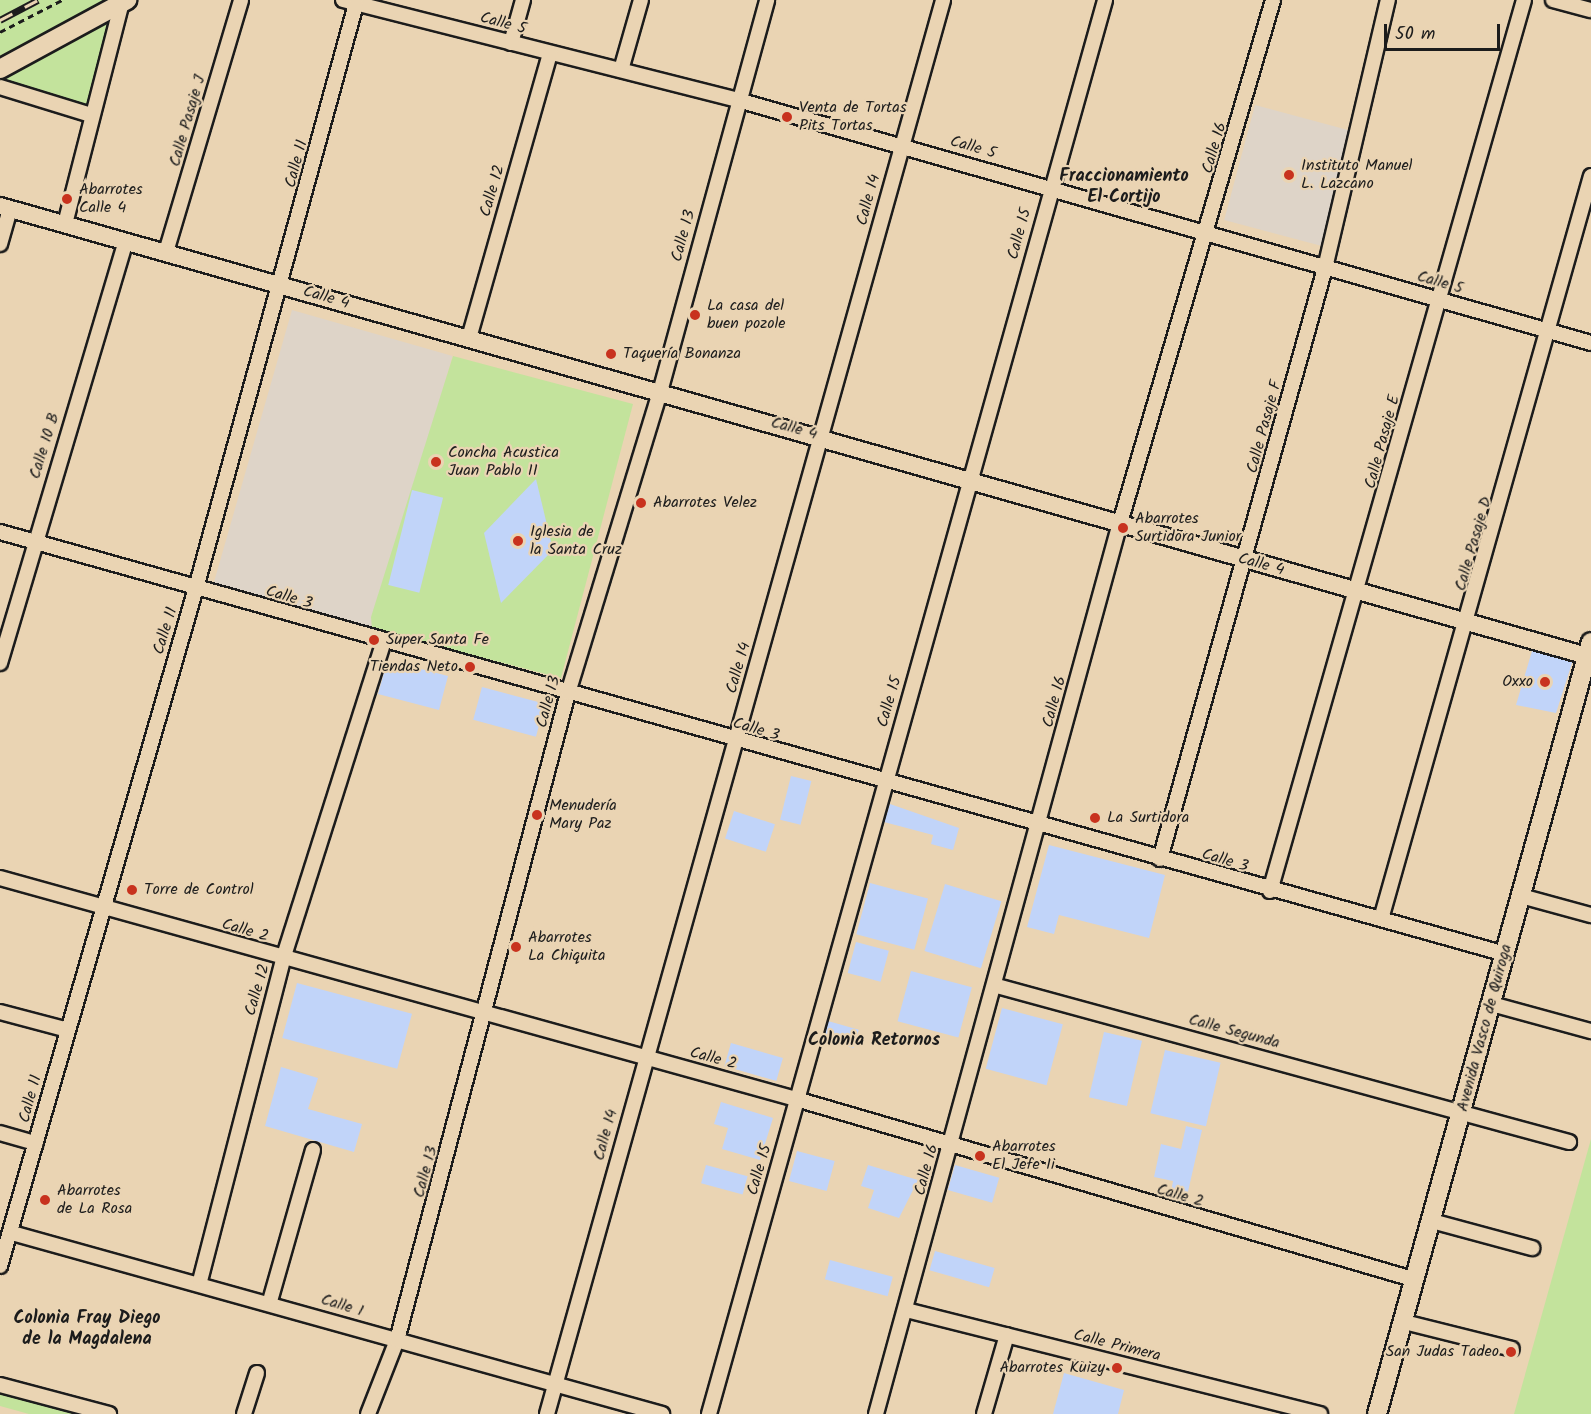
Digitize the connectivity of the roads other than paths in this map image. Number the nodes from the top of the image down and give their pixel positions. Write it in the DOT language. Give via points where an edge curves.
graph roads {
  1 [pos="241,0"];
  2 [pos="523,0"];
  3 [pos="641,0"];
  4 [pos="766,0"];
  5 [pos="943,0"];
  6 [pos="1105,0"];
  7 [pos="1273,0"];
  8 [pos="1388,0"];
  9 [pos="1524,0"];
  10 [pos="1554,0"];
  11 [pos="125,1"];
  12 [pos="349,2"];
  13 [pos="400,6"];
  14 [pos="1591,10"];
  15 [pos="512,43"];
  16 [pos="550,52"];
  17 [pos="0,69"];
  18 [pos="621,70"];
  19 [pos="0,87"];
  20 [pos="738,100"];
  21 [pos="91,115"];
  22 [pos="902,145"];
  23 [pos="1591,176"];
  24 [pos="1049,186"];
  25 [pos="5,208"];
  26 [pos="65,224"];
  27 [pos="1208,233"];
  28 [pos="126,241"];
  29 [pos="0,244"];
  30 [pos="166,252"];
  31 [pos="1325,268"];
  32 [pos="282,285"];
  33 [pos="1438,299"];
  34 [pos="1551,332"];
  35 [pos="469,338"];
  36 [pos="1591,343"];
  37 [pos="660,393"];
  38 [pos="821,436"];
  39 [pos="972,480"];
  40 [pos="1120,523"];
  41 [pos="0,532"];
  42 [pos="33,542"];
  43 [pos="1246,562"];
  44 [pos="196,588"];
  45 [pos="1357,590"];
  46 [pos="1468,625"];
  47 [pos="383,643"];
  48 [pos="1589,649"];
  49 [pos="0,663"];
  50 [pos="1585,688"];
  51 [pos="568,693"];
  52 [pos="736,741"];
  53 [pos="884,782"];
  54 [pos="1039,825"];
  55 [pos="1160,860"];
  56 [pos="0,878"];
  57 [pos="1270,891"];
  58 [pos="1521,896"];
  59 [pos="101,906"];
  60 [pos="1591,915"];
  61 [pos="1381,919"];
  62 [pos="1505,954"];
  63 [pos="284,959"];
  64 [pos="997,986"];
  65 [pos="1492,1004"];
  66 [pos="0,1012"];
  67 [pos="486,1015"];
  68 [pos="68,1030"];
  69 [pos="1591,1030"];
  70 [pos="645,1058"];
  71 [pos="796,1099"];
  72 [pos="1463,1111"];
  73 [pos="0,1133"];
  74 [pos="1569,1142"];
  75 [pos="36,1143"];
  76 [pos="950,1148"];
  77 [pos="313,1150"];
  78 [pos="1432,1221"];
  79 [pos="12,1233"];
  80 [pos="1532,1248"];
  81 [pos="1,1259"];
  82 [pos="1416,1280"];
  83 [pos="200,1281"];
  84 [pos="270,1301"];
  85 [pos="906,1310"];
  86 [pos="1404,1322"];
  87 [pos="1007,1335"];
  88 [pos="397,1340"];
  89 [pos="1512,1349"];
  90 [pos="256,1373"];
  91 [pos="0,1385"];
  92 [pos="554,1387"];
  93 [pos="109,1414"];
  94 [pos="244,1414"];
  95 [pos="369,1414"];
  96 [pos="547,1414"];
  97 [pos="662,1414"];
  98 [pos="709,1414"];
  99 [pos="876,1414"];
  100 [pos="984,1414"];
  101 [pos="1320,1414"];
  102 [pos="1377,1414"];
  1 -- 30 [label="street, Calle Pasaje J"];
  2 -- 15 [label="street"];
  3 -- 18 [label="street"];
  4 -- 20 [label="street, Calle 13"];
  5 -- 22 [label="street, Calle 14"];
  6 -- 24 [label="street, Calle 15"];
  7 -- 27 [label="street, Calle 16"];
  8 -- 31 [label="street, Calle Pasaje F"];
  9 -- 33 [label="street, Calle Pasaje E"];
  10 -- 14 [label="street"];
  11 -- 17 [label="main road"];
  11 -- 21 [label="street"];
  12 -- 13 [label="street, Calle 5"];
  12 -- 32 [label="street, Calle 11"];
  13 -- 15 [label="street, Calle 5"];
  15 -- 16 [label="street, Calle 5"];
  16 -- 18 [label="street, Calle 5"];
  16 -- 35 [label="street, Calle 12"];
  18 -- 20 [label="street, Calle 5"];
  19 -- 21 [label="street"];
  20 -- 22 [label="street, Calle 5"];
  20 -- 37 [label="street, Calle 13"];
  21 -- 26 [label="street"];
  22 -- 24 [label="street, Calle 5"];
  22 -- 38 [label="street, Calle 14"];
  23 -- 34 [label="street, Calle Pasaje D"];
  24 -- 27 [label="street, Calle 5"];
  24 -- 39 [label="street, Calle 15"];
  25 -- 26 [label="street, Calle 4"];
  25 -- 29 [label="street"];
  26 -- 28 [label="street, Calle 4"];
  27 -- 31 [label="street, Calle 5"];
  27 -- 40 [label="street, Calle 16"];
  28 -- 30 [label="street, Calle 4"];
  28 -- 42 [label="street, Calle 10 B"];
  30 -- 32 [label="street, Calle 4"];
  31 -- 33 [label="street, Calle 5"];
  31 -- 43 [label="street, Calle Pasaje F"];
  32 -- 35 [label="street, Calle 4"];
  32 -- 44 [label="street, Calle 11"];
  33 -- 34 [label="street, Calle 5"];
  33 -- 45 [label="street, Calle Pasaje E"];
  34 -- 36 [label="street, Calle 5"];
  34 -- 46 [label="street, Calle Pasaje D"];
  35 -- 37 [label="street, Calle 4"];
  37 -- 38 [label="street, Calle 4"];
  37 -- 51 [label="street, Calle 13"];
  38 -- 39 [label="street, Calle 4"];
  38 -- 52 [label="street, Calle 14"];
  39 -- 40 [label="street, Calle 4"];
  39 -- 53 [label="street, Calle 15"];
  40 -- 43 [label="street, Calle 4"];
  40 -- 54 [label="street, Calle 16"];
  41 -- 42 [label="street, Calle 3"];
  42 -- 44 [label="street, Calle 3"];
  42 -- 49 [label="street, Calle 10 B"];
  43 -- 45 [label="street, Calle 4"];
  43 -- 55 [label="street, Calle Pasaje F"];
  44 -- 47 [label="street, Calle 3"];
  44 -- 59 [label="street, Calle 11"];
  45 -- 46 [label="street, Calle 4"];
  45 -- 57 [label="street, Calle Pasaje E"];
  46 -- 48 [label="street, Calle 4"];
  46 -- 61 [label="street, Calle Pasaje D"];
  47 -- 51 [label="street, Calle 3"];
  47 -- 63 [label="street, Calle 12"];
  48 -- 50 [label="main road, Avenida Vasco de Quiroga"];
  50 -- 58 [label="main road, Avenida Vasco de Quiroga"];
  51 -- 52 [label="street, Calle 3"];
  51 -- 67 [label="street, Calle 13"];
  52 -- 53 [label="street, Calle 3"];
  52 -- 70 [label="street, Calle 14"];
  53 -- 54 [label="street, Calle 3"];
  53 -- 71 [label="street, Calle 15"];
  54 -- 55 [label="street, Calle 3"];
  54 -- 64 [label="street, Calle 16"];
  55 -- 57 [label="street, Calle 3"];
  56 -- 59 [label="street, Calle 2"];
  57 -- 61 [label="street, Calle 3"];
  58 -- 60 [label="street"];
  58 -- 62 [label="main road, Avenida Vasco de Quiroga"];
  59 -- 63 [label="street, Calle 2"];
  59 -- 68 [label="street, Calle 11"];
  61 -- 62 [label="street, Calle 3"];
  62 -- 65 [label="main road, Avenida Vasco de Quiroga"];
  63 -- 67 [label="street, Calle 2"];
  63 -- 83 [label="street, Calle 12"];
  64 -- 72 [label="street, Calle Segunda"];
  64 -- 76 [label="street, Calle 16"];
  65 -- 69 [label="street"];
  65 -- 72 [label="main road, Avenida Vasco de Quiroga"];
  66 -- 68 [label="street"];
  67 -- 70 [label="street, Calle 2"];
  67 -- 88 [label="street, Calle 13"];
  68 -- 75 [label="street, Calle 11"];
  70 -- 71 [label="street, Calle 2"];
  70 -- 92 [label="street, Calle 14"];
  71 -- 76 [label="street, Calle 2"];
  71 -- 98 [label="street, Calle 15"];
  72 -- 74 [label="street, Calle Segunda"];
  72 -- 78 [label="main road, Avenida Vasco de Quiroga"];
  73 -- 75 [label="street"];
  75 -- 79 [label="street, Calle 11"];
  76 -- 82 [label="street, Calle 2"];
  76 -- 85 [label="street, Calle 16"];
  77 -- 84 [label="street"];
  78 -- 80 [label="street"];
  78 -- 82 [label="main road, Avenida Vasco de Quiroga"];
  79 -- 81 [label="street, Calle 11"];
  79 -- 83 [label="street, Calle 1"];
  82 -- 86 [label="main road, Avenida Vasco de Quiroga"];
  83 -- 84 [label="street, Calle 1"];
  84 -- 88 [label="street, Calle 1"];
  85 -- 87 [label="street, Calle Primera"];
  85 -- 99 [label="street, Calle 16"];
  86 -- 89 [label="street"];
  86 -- 102 [label="main road, Avenida Vasco de Quiroga"];
  87 -- 100 [label="street"];
  87 -- 101 [label="street, Calle Primera"];
  88 -- 92 [label="street, Calle 1"];
  88 -- 95 [label="street, Calle 13"];
  90 -- 94 [label="street"];
  91 -- 93 [label="street"];
  92 -- 96 [label="street, Calle 14"];
  92 -- 97 [label="street, Calle 1"];
}
